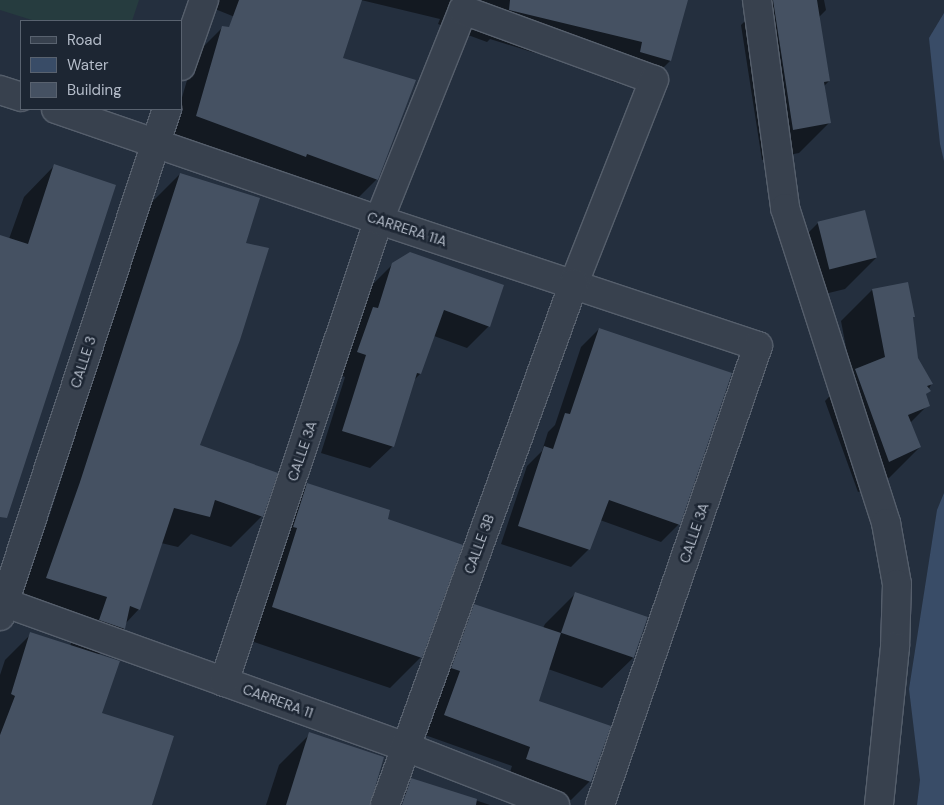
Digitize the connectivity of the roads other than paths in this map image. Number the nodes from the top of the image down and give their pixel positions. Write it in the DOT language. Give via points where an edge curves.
graph roads {
  1 [pos="204,0"];
  2 [pos="757,0"];
  3 [pos="182,63"];
  4 [pos="0,90"];
  5 [pos="20,97"];
  6 [pos="59,110"];
  7 [pos="167,110"];
  8 [pos="156,142"];
  9 [pos="379,220"];
  10 [pos="574,283"];
  11 [pos="758,346"];
  12 [pos="1,607"];
  13 [pos="224,682"];
  14 [pos="406,747"];
  15 [pos="385,805"];
  16 [pos="555,805"];
  17 [pos="600,805"];
  18 [pos="879,805"];
  1 -- 3 [label="street"];
  2 -- 18 [label="street" via="785,208 886,523 897,584 895,647"];
  4 -- 5 [label="street"];
  6 -- 8 [label="street, CARRERA 11A"];
  7 -- 8 [label="street, CALLE 3"];
  8 -- 9 [label="street, CARRERA 11A"];
  8 -- 12 [label="street, CALLE 3"];
  9 -- 10 [label="street, CARRERA 11A"];
  9 -- 10 [label="street, CALLE 3A" via="464,10 654,80"];
  9 -- 13 [label="street, CALLE 3A"];
  10 -- 11 [label="street, CARRERA 11A"];
  10 -- 14 [label="street, CALLE 3B"];
  11 -- 17 [label="street, CALLE 3A"];
  12 -- 13 [label="street, CARRERA 11"];
  13 -- 14 [label="street, CARRERA 11"];
  14 -- 15 [label="street, CALLE 3B"];
  14 -- 16 [label="street, CARRERA 11"];
}
